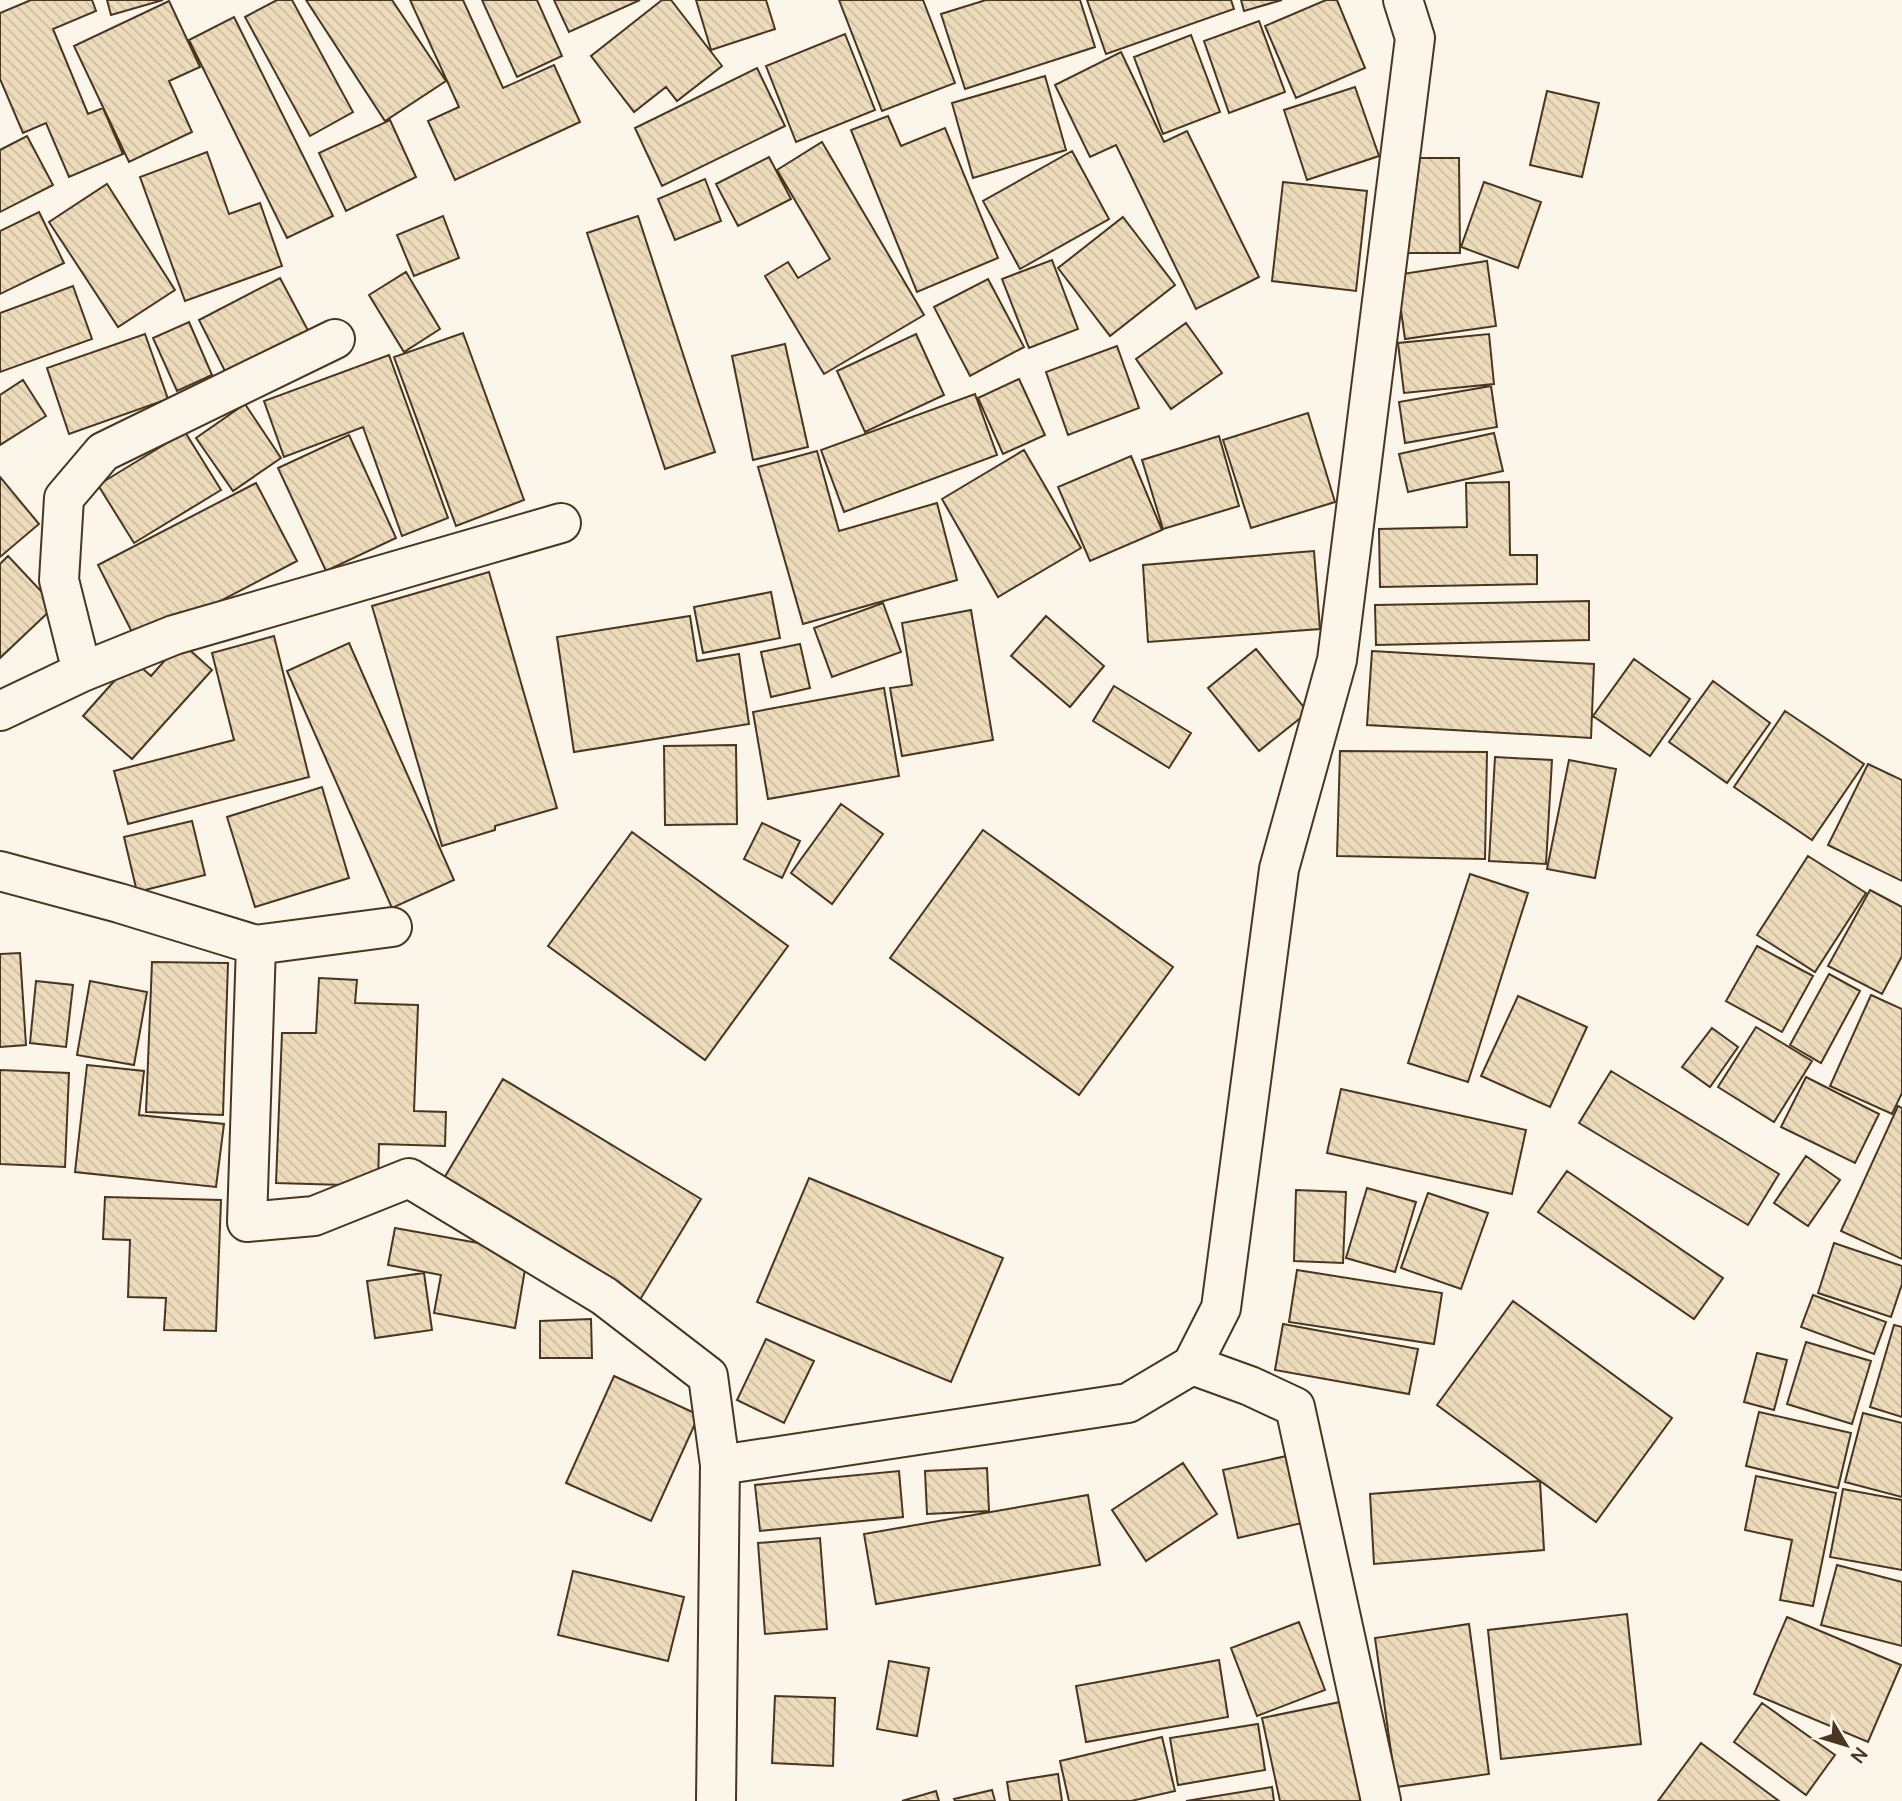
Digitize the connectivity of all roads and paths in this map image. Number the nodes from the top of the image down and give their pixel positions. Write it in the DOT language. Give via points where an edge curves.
graph roads {
  1 [pos="1402,0"];
  2 [pos="335,339"];
  3 [pos="561,523"];
  4 [pos="82,673"];
  5 [pos="0,711"];
  6 [pos="0,871"];
  7 [pos="392,927"];
  8 [pos="256,945"];
  9 [pos="1192,1365"];
  10 [pos="720,1465"];
  11 [pos="716,1801"];
  12 [pos="1381,1801"];
  1 -- 9 [label="street" via="1415,38 1337,660 1279,869 1221,1308"];
  2 -- 4 [label="street" via="103,452 64,498 60,580"];
  3 -- 4 [label="street" via="174,635"];
  4 -- 5 [label="street"];
  6 -- 8 [label="street"];
  7 -- 8 [label="street"];
  8 -- 10 [label="street" via="247,1222 314,1216 409,1178 604,1296 708,1376"];
  9 -- 10 [label="street" via="1128,1403"];
  9 -- 12 [label="street" via="1295,1408"];
  10 -- 11 [label="street"];
}
